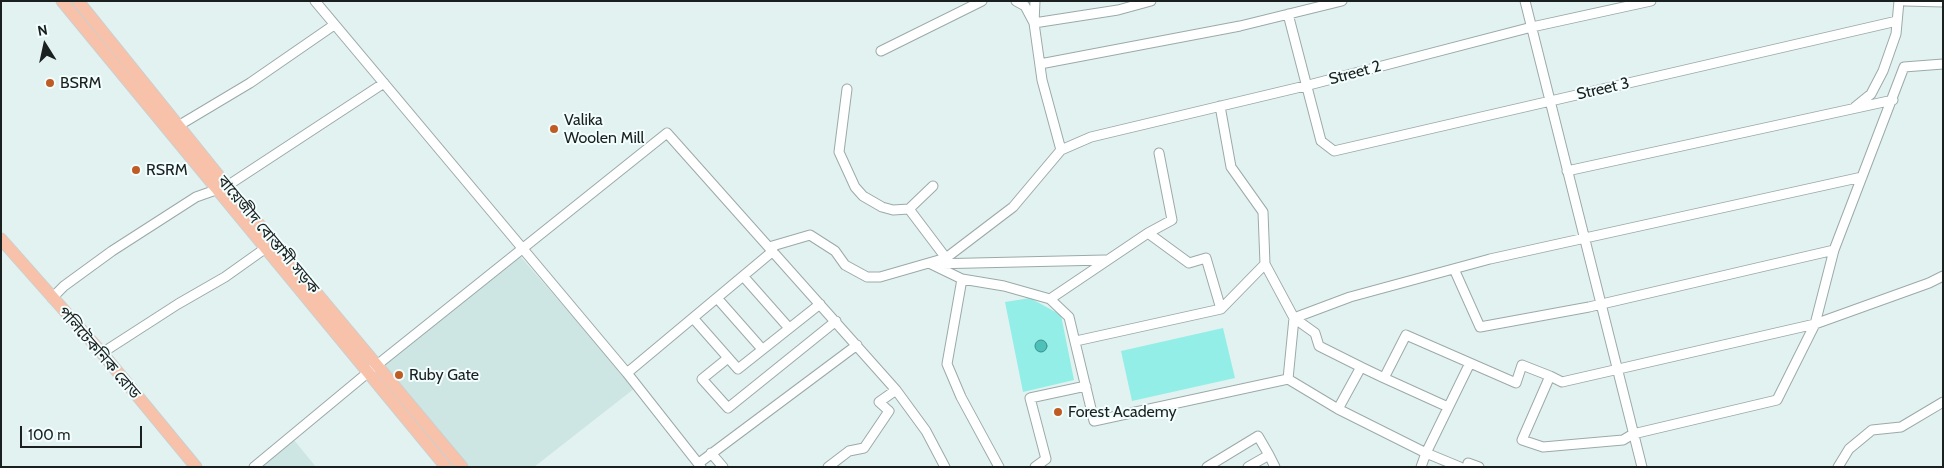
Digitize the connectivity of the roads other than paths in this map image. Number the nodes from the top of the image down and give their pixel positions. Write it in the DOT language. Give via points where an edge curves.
graph roads {
  1 [pos="62,1"];
  2 [pos="78,1"];
  3 [pos="315,1"];
  4 [pos="982,1"];
  5 [pos="1016,1"];
  6 [pos="1035,1"];
  7 [pos="1151,1"];
  8 [pos="1342,1"];
  9 [pos="1525,1"];
  10 [pos="1651,1"];
  11 [pos="1899,1"];
  12 [pos="1905,1"];
  13 [pos="1943,2"];
  14 [pos="1288,14"];
  15 [pos="1897,21"];
  16 [pos="1034,22"];
  17 [pos="334,24"];
  18 [pos="1532,27"];
  19 [pos="881,51"];
  20 [pos="1040,64"];
  21 [pos="1943,64"];
  22 [pos="384,83"];
  23 [pos="1305,86"];
  24 [pos="847,89"];
  25 [pos="1892,100"];
  26 [pos="1550,101"];
  27 [pos="1220,106"];
  28 [pos="1853,108"];
  29 [pos="178,126"];
  30 [pos="1061,150"];
  31 [pos="1159,153"];
  32 [pos="1567,171"];
  33 [pos="1862,177"];
  34 [pos="933,186"];
  35 [pos="222,189"];
  36 [pos="909,208"];
  37 [pos="1148,233"];
  38 [pos="1584,238"];
  39 [pos="1,239"];
  40 [pos="269,245"];
  41 [pos="523,248"];
  42 [pos="771,249"];
  43 [pos="1834,250"];
  44 [pos="946,258"];
  45 [pos="1105,260"];
  46 [pos="1265,264"];
  47 [pos="1454,269"];
  48 [pos="743,276"];
  49 [pos="1943,276"];
  50 [pos="962,279"];
  51 [pos="52,298"];
  52 [pos="717,298"];
  53 [pos="1050,299"];
  54 [pos="820,304"];
  55 [pos="1600,304"];
  56 [pos="1220,309"];
  57 [pos="693,318"];
  58 [pos="1294,318"];
  59 [pos="836,322"];
  60 [pos="1814,324"];
  61 [pos="789,328"];
  62 [pos="1076,341"];
  63 [pos="857,345"];
  64 [pos="762,350"];
  65 [pos="102,353"];
  66 [pos="728,358"];
  67 [pos="1470,362"];
  68 [pos="377,365"];
  69 [pos="1360,367"];
  70 [pos="1616,368"];
  71 [pos="628,373"];
  72 [pos="368,374"];
  73 [pos="1550,376"];
  74 [pos="1384,378"];
  75 [pos="1288,379"];
  76 [pos="1086,386"];
  77 [pos="896,390"];
  78 [pos="1943,402"];
  79 [pos="1448,407"];
  80 [pos="1338,409"];
  81 [pos="1633,434"];
  82 [pos="712,453"];
  83 [pos="1426,453"];
  84 [pos="1269,455"];
  85 [pos="700,465"];
  86 [pos="196,467"];
  87 [pos="254,467"];
  88 [pos="446,467"];
  89 [pos="462,467"];
  90 [pos="723,467"];
  91 [pos="828,467"];
  92 [pos="945,467"];
  93 [pos="999,467"];
  94 [pos="1035,467"];
  95 [pos="1207,467"];
  96 [pos="1248,467"];
  97 [pos="1275,467"];
  98 [pos="1422,467"];
  99 [pos="1460,467"];
  100 [pos="1467,467"];
  101 [pos="1479,467"];
  102 [pos="1642,467"];
  103 [pos="1838,467"];
  1 -- 35 [label="main road, বায়েজীদ বোস্তামী সড়ক"];
  2 -- 29 [label="main road, বায়েজীদ বোস্তামী সড়ক"];
  3 -- 17 [label="street"];
  4 -- 19 [label="street"];
  5 -- 16 [label="street" via="1025,6"];
  6 -- 16 [label="street"];
  7 -- 16 [label="street" via="1118,10"];
  8 -- 14 [label="street"];
  9 -- 18 [label="street"];
  10 -- 18 [label="street, Street 2"];
  11 -- 15 [label="street"];
  12 -- 13 [label="street"];
  14 -- 20 [label="street"];
  14 -- 23 [label="street"];
  15 -- 26 [label="street, Street 3"];
  15 -- 28 [label="street" via="1883,72 1871,94"];
  16 -- 20 [label="street"];
  17 -- 22 [label="street"];
  17 -- 29 [label="street" via="250,83"];
  18 -- 23 [label="street, Street 2"];
  18 -- 26 [label="street"];
  20 -- 30 [label="street"];
  21 -- 25 [label="street" via="1904,67"];
  22 -- 35 [label="street"];
  22 -- 41 [label="street"];
  23 -- 26 [label="street, Street 3" via="1321,141 1334,151"];
  23 -- 27 [label="street, Street 2"];
  24 -- 36 [label="street" via="839,152 855,187 882,207 893,210"];
  25 -- 28 [label="street"];
  25 -- 33 [label="street"];
  26 -- 32 [label="street"];
  27 -- 30 [label="street, Street 2" via="1090,136"];
  27 -- 46 [label="street" via="1231,167 1263,212"];
  28 -- 32 [label="street"];
  29 -- 35 [label="main road, বায়েজীদ বোস্তামী সড়ক"];
  30 -- 44 [label="street" via="1013,207"];
  31 -- 37 [label="street" via="1172,220"];
  32 -- 38 [label="street"];
  33 -- 38 [label="street"];
  33 -- 43 [label="street"];
  34 -- 36 [label="street"];
  35 -- 40 [label="main road, বায়েজীদ বোস্তামী সড়ক"];
  35 -- 51 [label="street" via="196,197 112,251"];
  36 -- 44 [label="street"];
  37 -- 45 [label="street"];
  37 -- 56 [label="street" via="1189,263 1206,258"];
  38 -- 47 [label="street"];
  38 -- 55 [label="street"];
  39 -- 51 [label="main road, পলিটেকনিক রোড"];
  40 -- 65 [label="street" via="225,277"];
  40 -- 68 [label="main road, বায়েজীদ বোস্তামী সড়ক"];
  40 -- 72 [label="main road, বায়েজীদ বোস্তামী সড়ক"];
  41 -- 42 [label="street" via="667,133"];
  41 -- 68 [label="street"];
  41 -- 71 [label="street"];
  42 -- 44 [label="street" via="810,235 835,251 845,265 866,277 880,277"];
  42 -- 48 [label="street"];
  42 -- 54 [label="street"];
  43 -- 55 [label="street"];
  43 -- 60 [label="street"];
  45 -- 50 [label="street" via="931,264"];
  45 -- 53 [label="street"];
  46 -- 56 [label="street"];
  46 -- 58 [label="street"];
  47 -- 55 [label="street" via="1480,327"];
  47 -- 58 [label="street" via="1350,297"];
  48 -- 52 [label="street"];
  48 -- 61 [label="street"];
  49 -- 60 [label="street"];
  50 -- 53 [label="street"];
  50 -- 93 [label="street" via="947,364"];
  51 -- 65 [label="main road, পলিটেকনিক রোড"];
  52 -- 57 [label="street"];
  52 -- 64 [label="street"];
  53 -- 62 [label="street" via="1069,317"];
  54 -- 59 [label="street"];
  54 -- 61 [label="street"];
  55 -- 70 [label="street"];
  56 -- 62 [label="street"];
  57 -- 66 [label="street"];
  57 -- 71 [label="street"];
  58 -- 69 [label="street" via="1315,333 1319,346"];
  58 -- 75 [label="street"];
  59 -- 63 [label="street"];
  59 -- 66 [label="street" via="728,408 702,379"];
  60 -- 70 [label="street"];
  60 -- 81 [label="street" via="1777,400"];
  61 -- 64 [label="street"];
  62 -- 76 [label="street"];
  63 -- 77 [label="street"];
  63 -- 82 [label="street"];
  64 -- 66 [label="street" via="738,369"];
  65 -- 86 [label="main road, পলিটেকনিক রোড"];
  67 -- 73 [label="street" via="1516,383 1522,365"];
  67 -- 74 [label="street" via="1406,335"];
  67 -- 79 [label="street"];
  68 -- 72 [label="street"];
  68 -- 89 [label="main road, বায়েজীদ বোস্তামী সড়ক"];
  69 -- 74 [label="street"];
  69 -- 80 [label="street"];
  70 -- 73 [label="street" via="1562,382"];
  70 -- 81 [label="street"];
  71 -- 85 [label="street"];
  72 -- 87 [label="street"];
  72 -- 88 [label="main road, বায়েজীদ বোস্তামী সড়ক"];
  73 -- 81 [label="street" via="1522,440 1543,447 1623,440"];
  74 -- 79 [label="street"];
  75 -- 76 [label="street" via="1094,421"];
  75 -- 80 [label="street"];
  76 -- 94 [label="street" via="1030,398 1046,459"];
  77 -- 91 [label="street" via="879,402 890,411 864,448 849,451"];
  77 -- 92 [label="street" via="926,431"];
  78 -- 103 [label="street" via="1901,427 1872,430 1848,449"];
  79 -- 83 [label="street"];
  80 -- 83 [label="street"];
  81 -- 102 [label="street"];
  82 -- 85 [label="street"];
  82 -- 90 [label="street"];
  83 -- 98 [label="street"];
  83 -- 99 [label="street"];
  84 -- 95 [label="street" via="1260,437 1256,436"];
  84 -- 96 [label="street"];
  84 -- 97 [label="street"];
  100 -- 101 [label="street" via="1468,463"];
}
